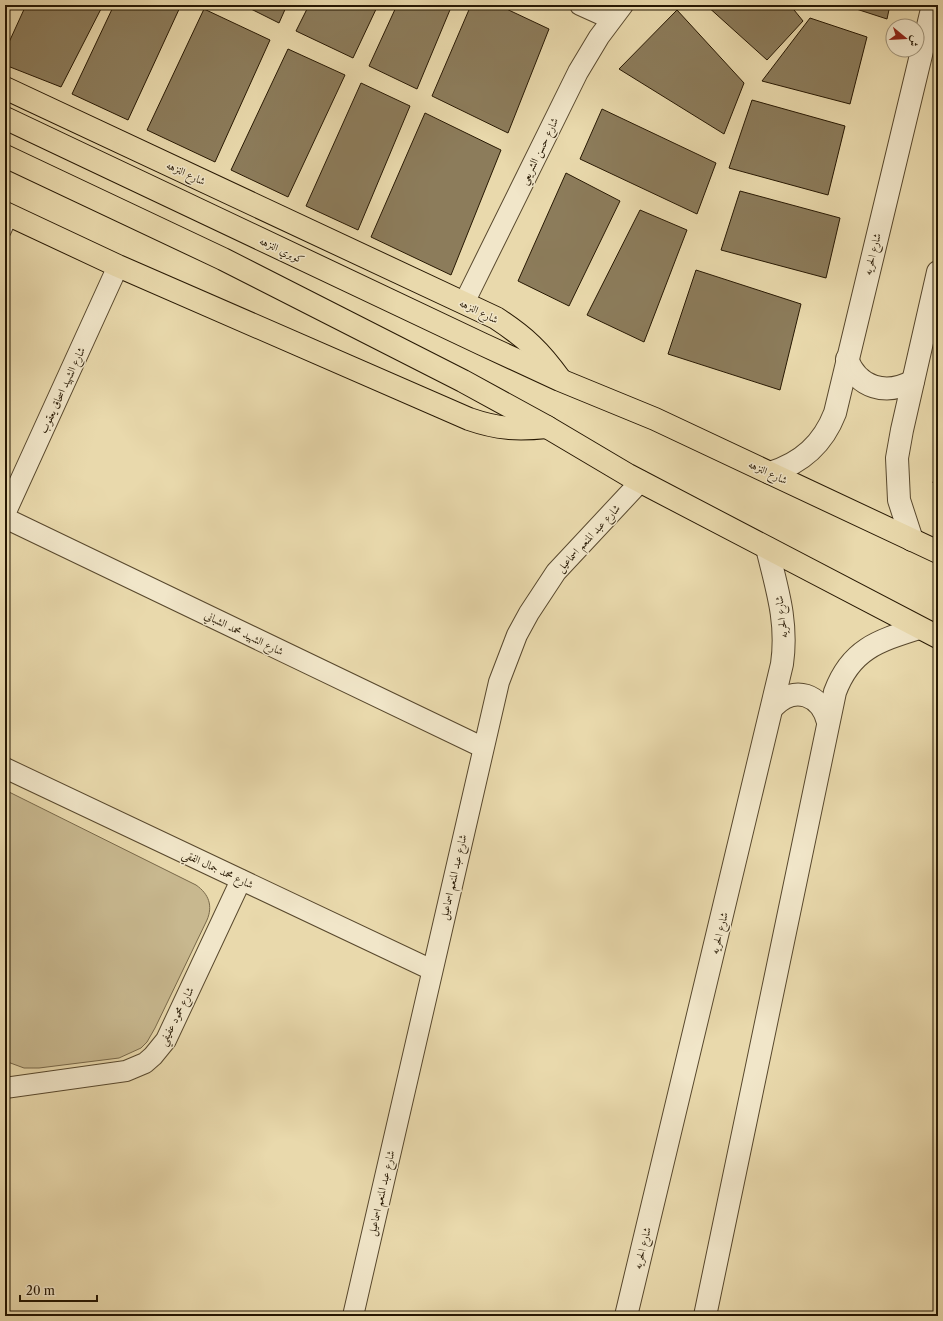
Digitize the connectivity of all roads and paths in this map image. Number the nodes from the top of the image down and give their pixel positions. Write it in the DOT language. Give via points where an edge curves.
graph roads {
  1 [pos="580,5"];
  2 [pos="933,5"];
  3 [pos="617,12"];
  4 [pos="5,88"];
  5 [pos="5,118"];
  6 [pos="5,156"];
  7 [pos="8,220"];
  8 [pos="118,266"];
  9 [pos="938,272"];
  10 [pos="464,303"];
  11 [pos="847,359"];
  12 [pos="560,380"];
  13 [pos="912,381"];
  14 [pos="547,427"];
  15 [pos="770,473"];
  16 [pos="641,481"];
  17 [pos="5,514"];
  18 [pos="5,518"];
  19 [pos="912,540"];
  20 [pos="767,548"];
  21 [pos="938,552"];
  22 [pos="928,633"];
  23 [pos="774,706"];
  24 [pos="828,722"];
  25 [pos="482,747"];
  26 [pos="5,768"];
  27 [pos="241,880"];
  28 [pos="432,970"];
  29 [pos="5,1088"];
  30 [pos="353,1316"];
  31 [pos="626,1316"];
  32 [pos="705,1316"];
  1 -- 3 [label="street"];
  2 -- 11 [label="street, شارع الحريه"];
  3 -- 10 [label="street, شارع حسن الشريعي" via="578,72"];
  4 -- 10 [label="main road, شارع النزهه"];
  5 -- 12 [label="main road, كوبري النزهه"];
  6 -- 14 [label="main road" via="223,259 463,381"];
  7 -- 8 [label="main road"];
  8 -- 14 [label="main road" via="470,419 519,430"];
  8 -- 17 [label="street, شارع الشهيد اسحاق يعقوب"];
  9 -- 13 [label="street"];
  10 -- 12 [label="main road, شارع النزهه" via="496,318 521,335 543,355"];
  11 -- 13 [label="street" via="855,375 878,388 896,388"];
  11 -- 15 [label="street, شارع الحريه" via="836,412 824,436 806,456"];
  12 -- 15 [label="main road, شارع النزهه" via="656,420"];
  13 -- 19 [label="street" via="899,444 897,472 899,500"];
  14 -- 16 [label="main road"];
  15 -- 19 [label="main road, شارع النزهه"];
  16 -- 20 [label="main road"];
  16 -- 25 [label="street, شارع عبد المنعم اسماعيل" via="608,518 572,552 529,614 507,658"];
  18 -- 25 [label="street, شارع الشهيد محمد الشباني"];
  19 -- 21 [label="main road, شارع النزهه"];
  20 -- 22 [label="main road"];
  20 -- 23 [label="street, شارع الحريه" via="782,605 785,628 784,652"];
  22 -- 24 [label="street" via="876,643 858,655 839,682"];
  23 -- 24 [label="street" via="786,696 802,694 816,701 826,714"];
  23 -- 31 [label="street, شارع الحريه"];
  24 -- 32 [label="street"];
  25 -- 28 [label="street, شارع عبد المنعم اسماعيل"];
  26 -- 27 [label="street, شارع محمد جمال الفقي"];
  27 -- 28 [label="street, شارع محمد جمال الفقي"];
  27 -- 29 [label="street, شارع محمود عفيفي" via="166,1040 153,1056 145,1063 126,1071"];
  28 -- 30 [label="street, شارع عبد المنعم اسماعيل"];
}
